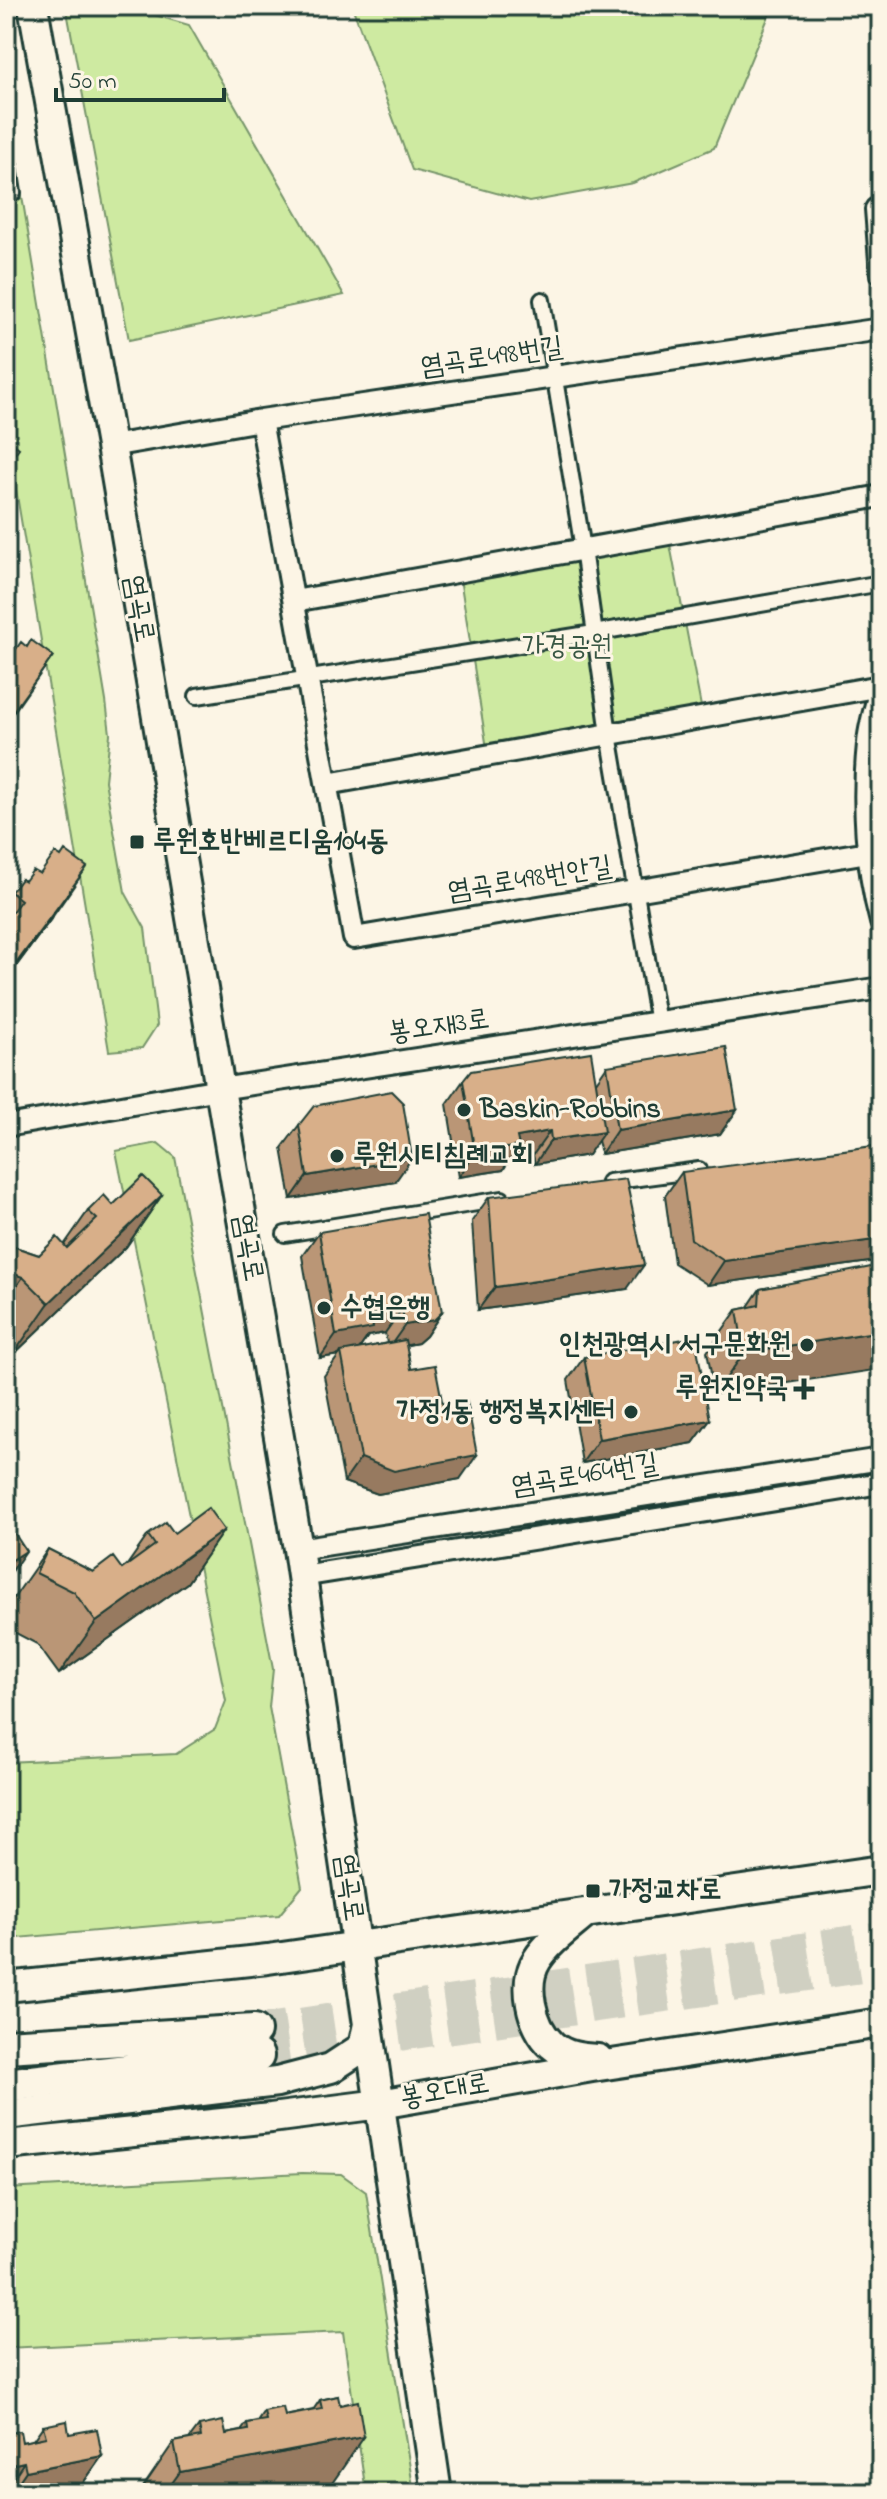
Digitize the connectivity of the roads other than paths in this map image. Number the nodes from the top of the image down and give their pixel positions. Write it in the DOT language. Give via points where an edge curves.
graph roads {
  1 [pos="33,6"];
  2 [pos="6,146"];
  3 [pos="6,193"];
  4 [pos="876,209"];
  5 [pos="881,274"];
  6 [pos="542,300"];
  7 [pos="881,329"];
  8 [pos="554,378"];
  9 [pos="261,420"];
  10 [pos="111,446"];
  11 [pos="881,496"];
  12 [pos="583,549"];
  13 [pos="881,583"];
  14 [pos="294,601"];
  15 [pos="594,633"];
  16 [pos="308,678"];
  17 [pos="881,685"];
  18 [pos="197,696"];
  19 [pos="609,734"];
  20 [pos="327,784"];
  21 [pos="868,852"];
  22 [pos="636,891"];
  23 [pos="881,922"];
  24 [pos="881,988"];
  25 [pos="658,1023"];
  26 [pos="220,1089"];
  27 [pos="6,1126"];
  28 [pos="711,1169"];
  29 [pos="587,1186"];
  30 [pos="510,1198"];
  31 [pos="285,1234"];
  32 [pos="881,1459"];
  33 [pos="881,1483"];
  34 [pos="348,1541"];
  35 [pos="300,1562"];
  36 [pos="355,1568"];
  37 [pos="881,1870"];
  38 [pos="587,1912"];
  39 [pos="357,1945"];
  40 [pos="6,1987"];
  41 [pos="881,2023"];
  42 [pos="368,2024"];
  43 [pos="6,2046"];
  44 [pos="623,2062"];
  45 [pos="6,2085"];
  46 [pos="380,2104"];
  47 [pos="6,2115"];
  48 [pos="6,2145"];
  49 [pos="437,2493"];
  1 -- 10 [label="main road, 염곡로"];
  2 -- 3 [label="street" via="13,193"];
  4 -- 5 [label="street"];
  6 -- 8 [label="street"];
  7 -- 8 [label="street, 염곡로498번길"];
  8 -- 9 [label="street, 염곡로498번길"];
  8 -- 12 [label="street"];
  9 -- 10 [label="street, 염곡로498번길"];
  9 -- 14 [label="street, 염곡로498번안길"];
  10 -- 26 [label="main road, 염곡로"];
  11 -- 12 [label="street"];
  12 -- 14 [label="street"];
  12 -- 15 [label="street"];
  13 -- 15 [label="street"];
  14 -- 16 [label="street, 염곡로498번안길"];
  15 -- 16 [label="street"];
  15 -- 19 [label="street"];
  16 -- 18 [label="street"];
  16 -- 20 [label="street, 염곡로498번안길"];
  17 -- 19 [label="street"];
  17 -- 21 [label="street" via="868,743"];
  19 -- 20 [label="street"];
  19 -- 22 [label="street"];
  20 -- 22 [label="street, 염곡로498번안길" via="354,938"];
  21 -- 22 [label="street, 염곡로498번안길"];
  21 -- 23 [label="street"];
  22 -- 25 [label="street"];
  24 -- 25 [label="street, 봉오재3로"];
  25 -- 26 [label="street, 봉오재3로"];
  26 -- 27 [label="street, 봉오재3로"];
  26 -- 35 [label="main road, 염곡로"];
  28 -- 29 [label="street"];
  30 -- 31 [label="street"];
  32 -- 34 [label="street, 염곡로464번길"];
  33 -- 36 [label="street, 염곡로464번길"];
  34 -- 35 [label="street, 염곡로464번길"];
  34 -- 36 [label="street" via="340,1556"];
  35 -- 36 [label="street, 염곡로464번길"];
  35 -- 39 [label="main road, 염곡로"];
  37 -- 38 [label="main road"];
  38 -- 39 [label="main road"];
  38 -- 44 [label="main road" via="536,1962 530,1982 532,2006 539,2029 552,2046 572,2057"];
  39 -- 40 [label="main road"];
  39 -- 42 [label="main road, 염곡로"];
  41 -- 44 [label="main road, 봉오대로"];
  42 -- 46 [label="main road, 염곡로"];
  42 -- 47 [label="main road" via="363,2047 331,2068 290,2079"];
  43 -- 45 [label="highway" via="256,2043"];
  44 -- 46 [label="main road, 봉오대로"];
  46 -- 48 [label="main road, 봉오대로"];
  46 -- 49 [label="main road, 염곡로"];
}
